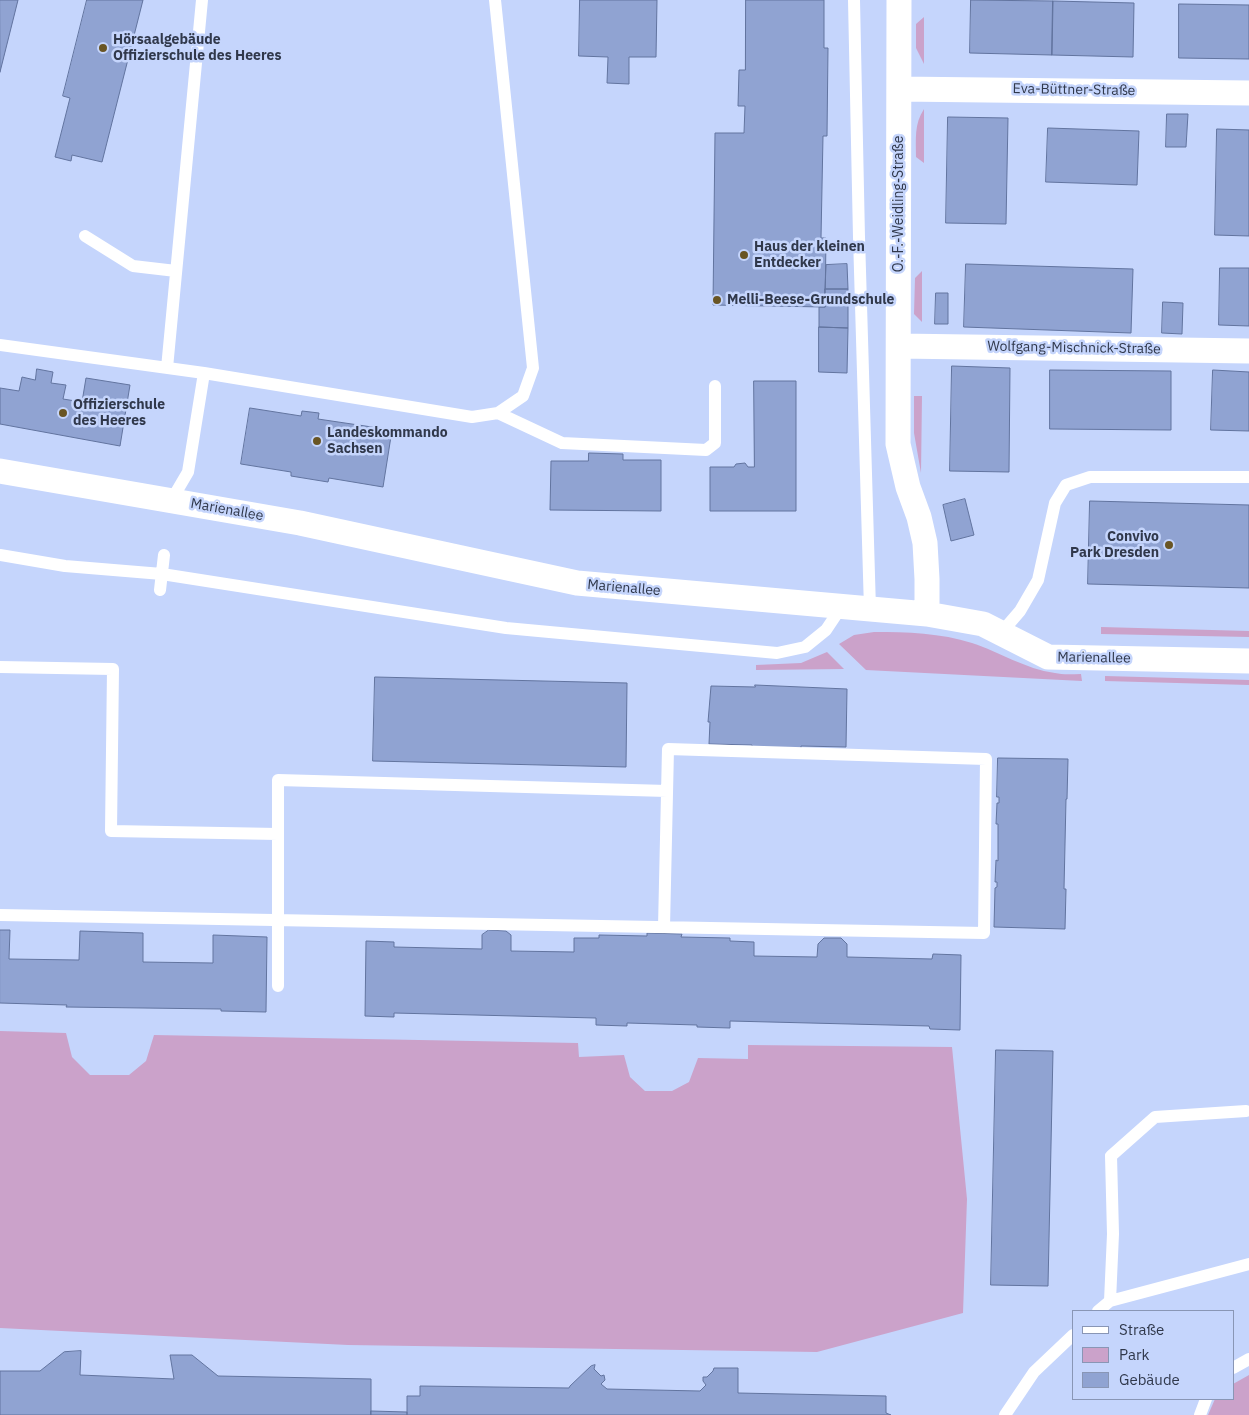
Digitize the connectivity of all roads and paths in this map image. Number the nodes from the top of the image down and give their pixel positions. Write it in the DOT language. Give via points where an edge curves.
graph roads {
  1 [pos="202,0"];
  2 [pos="495,0"];
  3 [pos="854,0"];
  4 [pos="899,0"];
  5 [pos="899,89"];
  6 [pos="1249,93"];
  7 [pos="85,236"];
  8 [pos="176,272"];
  9 [pos="0,345"];
  10 [pos="899,346"];
  11 [pos="1249,352"];
  12 [pos="167,368"];
  13 [pos="204,373"];
  14 [pos="715,386"];
  15 [pos="498,414"];
  16 [pos="0,472"];
  17 [pos="1249,477"];
  18 [pos="171,501"];
  19 [pos="0,555"];
  20 [pos="164,555"];
  21 [pos="162,574"];
  22 [pos="160,590"];
  23 [pos="842,606"];
  24 [pos="870,609"];
  25 [pos="927,614"];
  26 [pos="1001,634"];
  27 [pos="1249,661"];
  28 [pos="0,667"];
  29 [pos="667,792"];
  30 [pos="278,834"];
  31 [pos="0,914"];
  32 [pos="278,920"];
  33 [pos="664,927"];
  34 [pos="278,986"];
  35 [pos="1246,1111"];
  36 [pos="1249,1264"];
  37 [pos="1110,1301"];
  38 [pos="1099,1310"];
  39 [pos="1072,1336"];
  40 [pos="1249,1359"];
  41 [pos="1234,1367"];
  42 [pos="1206,1400"];
  43 [pos="1005,1415"];
  44 [pos="1200,1415"];
  1 -- 8 [label="lane"];
  2 -- 15 [label="lane" via="533,368 523,396"];
  3 -- 24 [label="lane"];
  4 -- 5 [label="street, O.-F.-Weidling-Straße"];
  5 -- 6 [label="street, Eva-Büttner-Straße"];
  5 -- 10 [label="street, O.-F.-Weidling-Straße"];
  7 -- 8 [label="lane" via="133,266"];
  8 -- 12 [label="lane"];
  9 -- 12 [label="lane"];
  10 -- 11 [label="street, Wolfgang-Mischnick-Straße"];
  10 -- 25 [label="street, O.-F.-Weidling-Straße" via="898,444 924,544"];
  12 -- 13 [label="lane"];
  13 -- 15 [label="lane" via="472,416"];
  13 -- 18 [label="lane" via="188,472"];
  14 -- 15 [label="lane" via="715,443 706,450 562,443"];
  16 -- 18 [label="street, Marienallee"];
  17 -- 26 [label="lane" via="1090,477 1066,485 1055,503 1038,580 1020,611"];
  18 -- 23 [label="street, Marienallee" via="300,523 577,584"];
  19 -- 21 [label="lane" via="64,566"];
  20 -- 21 [label="lane"];
  21 -- 22 [label="lane"];
  21 -- 23 [label="lane" via="506,628 777,653 805,647 826,630"];
  23 -- 24 [label="street, Marienallee"];
  24 -- 25 [label="street, Marienallee"];
  25 -- 26 [label="street, Marienallee" via="983,624"];
  26 -- 27 [label="street, Marienallee" via="1048,657"];
  28 -- 30 [label="lane" via="113,669 111,831"];
  29 -- 30 [label="lane" via="278,780"];
  29 -- 33 [label="lane"];
  29 -- 33 [label="lane" via="668,750 986,759 984,933"];
  30 -- 32 [label="lane"];
  31 -- 32 [label="lane"];
  32 -- 33 [label="lane"];
  32 -- 34 [label="lane"];
  35 -- 37 [label="lane" via="1156,1117 1111,1156 1113,1234"];
  36 -- 37 [label="lane"];
  37 -- 38 [label="lane"];
  39 -- 43 [label="lane" via="1034,1372"];
  40 -- 41 [label="lane"];
  42 -- 44 [label="lane"];
}
